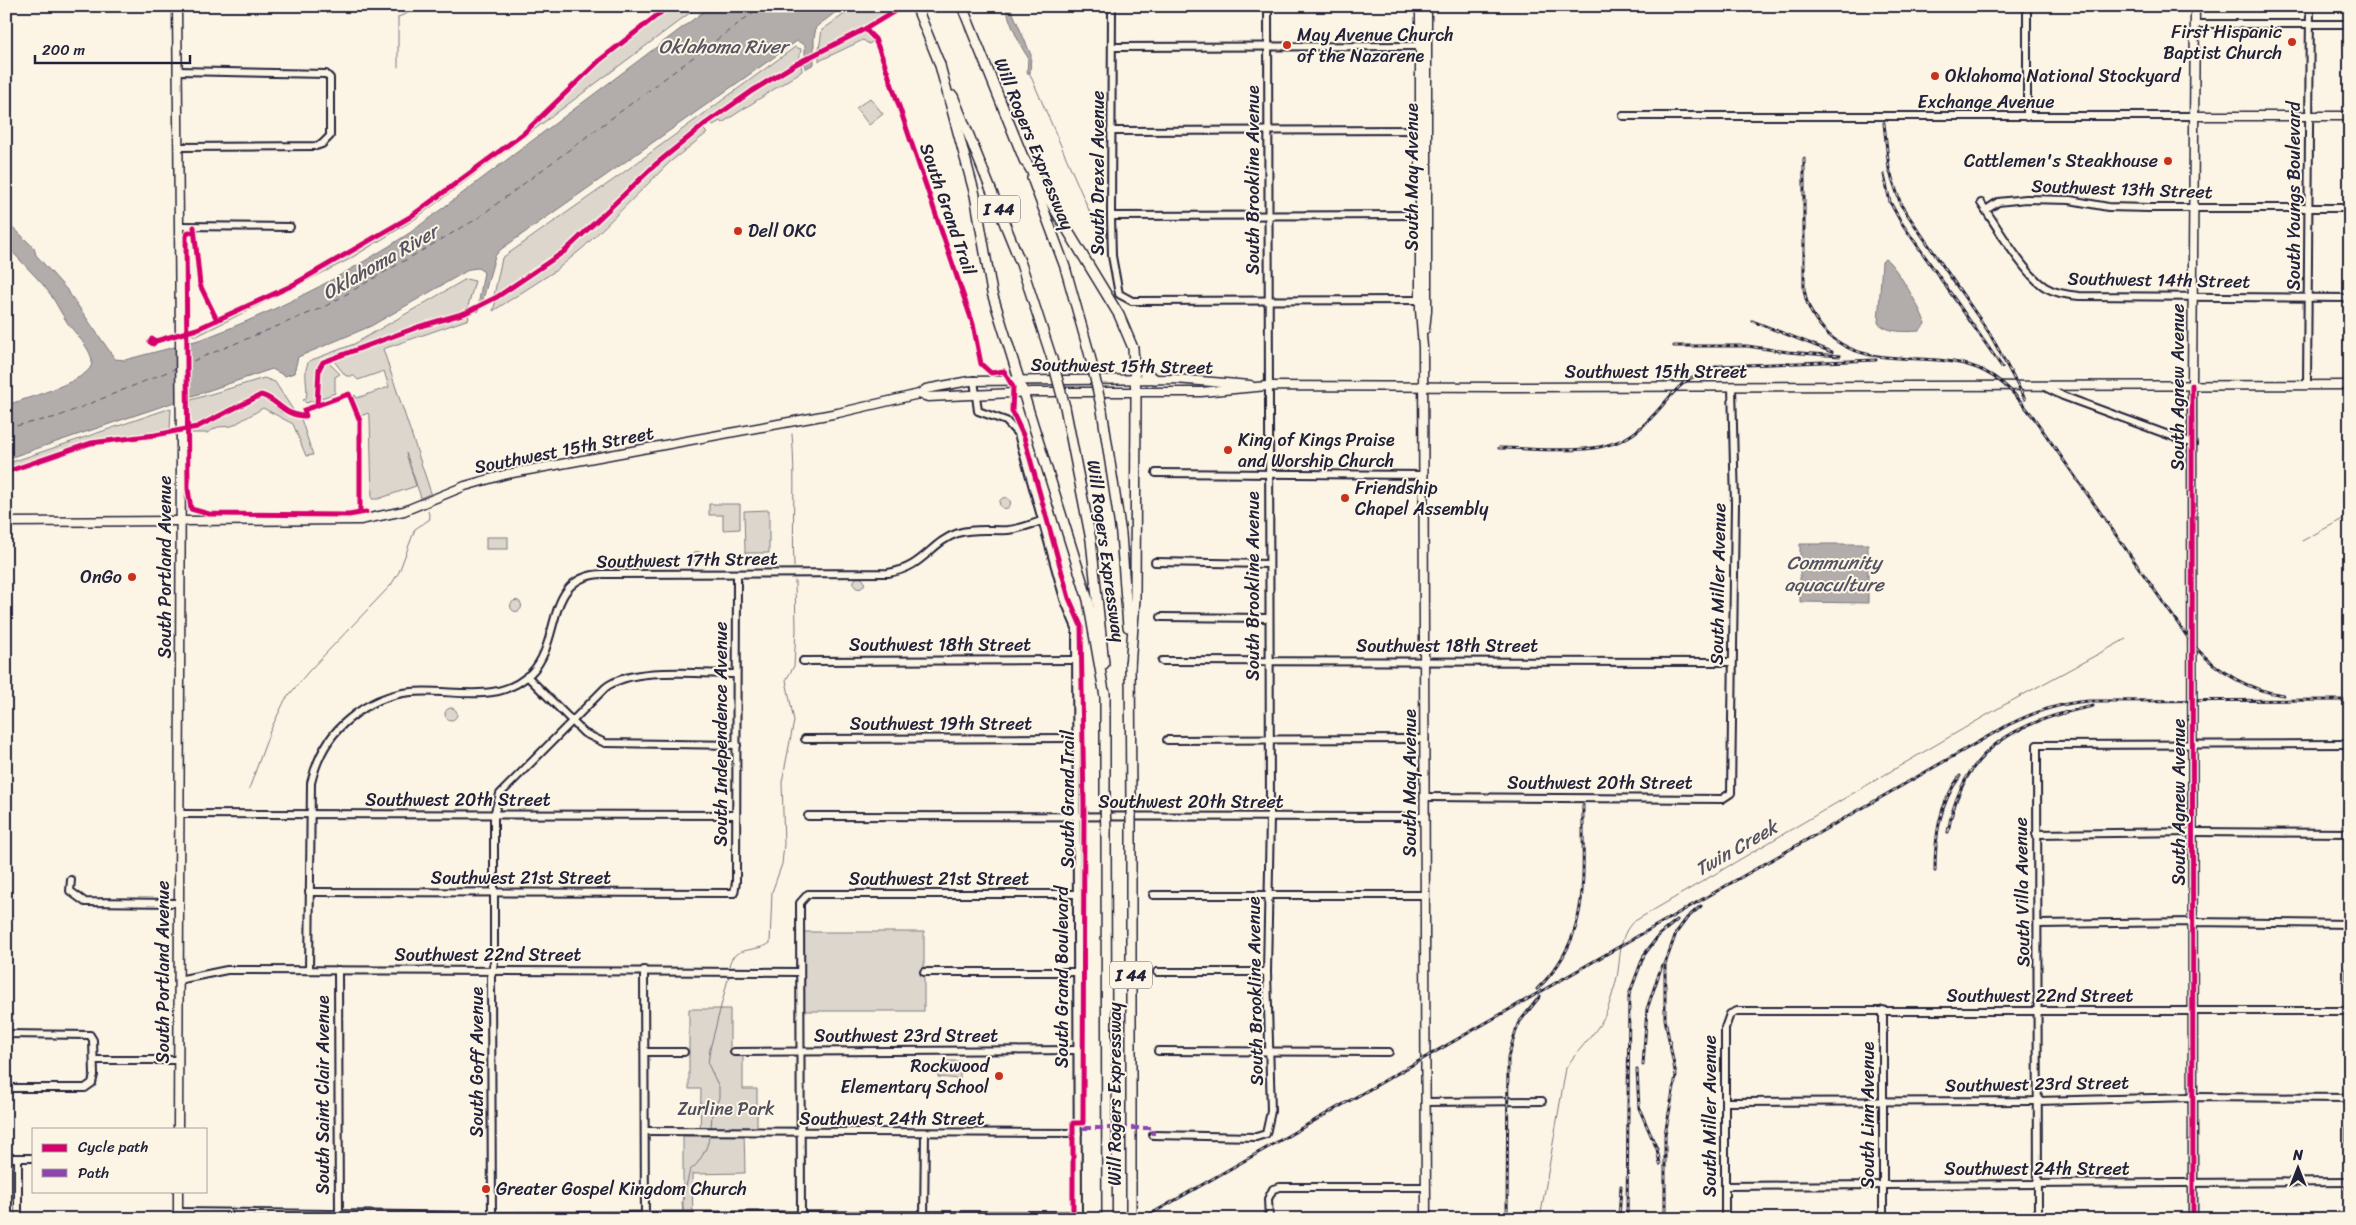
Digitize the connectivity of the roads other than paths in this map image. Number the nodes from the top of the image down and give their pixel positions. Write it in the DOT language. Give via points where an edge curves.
graph roads {
  1 [pos="177,6"];
  2 [pos="916,6"];
  3 [pos="1112,6"];
  4 [pos="1268,6"];
  5 [pos="1420,6"];
  6 [pos="1427,6"];
  7 [pos="2027,6"];
  8 [pos="2195,6"];
  9 [pos="2310,6"];
  10 [pos="963,8"];
  11 [pos="2195,24"];
  12 [pos="2310,24"];
  13 [pos="2350,24"];
  14 [pos="1268,46"];
  15 [pos="1423,46"];
  16 [pos="1112,47"];
  17 [pos="939,62"];
  18 [pos="178,71"];
  19 [pos="1623,116"];
  20 [pos="2195,116"];
  21 [pos="2309,116"];
  22 [pos="2350,116"];
  23 [pos="2027,117"];
  24 [pos="1423,130"];
  25 [pos="1111,131"];
  26 [pos="1269,131"];
  27 [pos="179,147"];
  28 [pos="1023,157"];
  29 [pos="1981,203"];
  30 [pos="2194,208"];
  31 [pos="2308,208"];
  32 [pos="2350,208"];
  33 [pos="1986,210"];
  34 [pos="1268,215"];
  35 [pos="1423,215"];
  36 [pos="1111,216"];
  37 [pos="180,226"];
  38 [pos="290,227"];
  39 [pos="2194,297"];
  40 [pos="2308,298"];
  41 [pos="2350,298"];
  42 [pos="1423,300"];
  43 [pos="1267,301"];
  44 [pos="1134,359"];
  45 [pos="1155,379"];
  46 [pos="1175,379"];
  47 [pos="974,380"];
  48 [pos="1019,380"];
  49 [pos="1135,380"];
  50 [pos="2192,385"];
  51 [pos="2307,385"];
  52 [pos="2350,385"];
  53 [pos="1267,386"];
  54 [pos="1423,386"];
  55 [pos="1732,387"];
  56 [pos="2045,387"];
  57 [pos="1023,393"];
  58 [pos="1136,393"];
  59 [pos="1175,393"];
  60 [pos="919,394"];
  61 [pos="975,394"];
  62 [pos="2193,444"];
  63 [pos="1156,473"];
  64 [pos="1267,475"];
  65 [pos="1424,475"];
  66 [pos="1042,521"];
  67 [pos="6,522"];
  68 [pos="180,522"];
  69 [pos="1155,562"];
  70 [pos="1268,564"];
  71 [pos="737,574"];
  72 [pos="1161,617"];
  73 [pos="1268,618"];
  74 [pos="1076,660"];
  75 [pos="1268,660"];
  76 [pos="1424,660"];
  77 [pos="804,661"];
  78 [pos="1162,661"];
  79 [pos="1731,662"];
  80 [pos="1130,667"];
  81 [pos="736,674"];
  82 [pos="527,676"];
  83 [pos="1105,697"];
  84 [pos="571,721"];
  85 [pos="1077,738"];
  86 [pos="1425,738"];
  87 [pos="806,739"];
  88 [pos="1269,739"];
  89 [pos="1166,740"];
  90 [pos="2193,743"];
  91 [pos="2349,744"];
  92 [pos="736,745"];
  93 [pos="1733,782"];
  94 [pos="1425,797"];
  95 [pos="179,814"];
  96 [pos="309,815"];
  97 [pos="494,815"];
  98 [pos="736,815"];
  99 [pos="808,816"];
  100 [pos="1077,816"];
  101 [pos="1270,817"];
  102 [pos="1425,817"];
  103 [pos="2193,832"];
  104 [pos="2349,833"];
  105 [pos="2036,834"];
  106 [pos="71,880"];
  107 [pos="309,892"];
  108 [pos="494,892"];
  109 [pos="734,893"];
  110 [pos="1077,894"];
  111 [pos="1425,895"];
  112 [pos="1154,896"];
  113 [pos="1268,896"];
  114 [pos="179,903"];
  115 [pos="2193,922"];
  116 [pos="2039,924"];
  117 [pos="2350,924"];
  118 [pos="309,970"];
  119 [pos="338,970"];
  120 [pos="492,970"];
  121 [pos="644,970"];
  122 [pos="799,972"];
  123 [pos="924,972"];
  124 [pos="1078,972"];
  125 [pos="1157,972"];
  126 [pos="1267,972"];
  127 [pos="178,980"];
  128 [pos="1883,1010"];
  129 [pos="2193,1010"];
  130 [pos="2349,1011"];
  131 [pos="2038,1012"];
  132 [pos="1730,1014"];
  133 [pos="6,1034"];
  134 [pos="1078,1050"];
  135 [pos="799,1051"];
  136 [pos="1158,1051"];
  137 [pos="645,1052"];
  138 [pos="684,1052"];
  139 [pos="734,1052"];
  140 [pos="1271,1052"];
  141 [pos="1389,1052"];
  142 [pos="94,1060"];
  143 [pos="178,1060"];
  144 [pos="6,1088"];
  145 [pos="2193,1097"];
  146 [pos="2350,1098"];
  147 [pos="1542,1100"];
  148 [pos="1883,1100"];
  149 [pos="2037,1101"];
  150 [pos="1425,1102"];
  151 [pos="1725,1102"];
  152 [pos="178,1128"];
  153 [pos="646,1131"];
  154 [pos="1078,1133"];
  155 [pos="800,1134"];
  156 [pos="925,1134"];
  157 [pos="1153,1135"];
  158 [pos="6,1158"];
  159 [pos="18,1158"];
  160 [pos="32,1158"];
  161 [pos="2194,1182"];
  162 [pos="2350,1182"];
  163 [pos="1883,1185"];
  164 [pos="2037,1185"];
  165 [pos="1725,1186"];
  166 [pos="1426,1187"];
  167 [pos="178,1192"];
  168 [pos="178,1216"];
  169 [pos="339,1217"];
  170 [pos="492,1217"];
  171 [pos="645,1217"];
  172 [pos="801,1217"];
  173 [pos="924,1217"];
  174 [pos="1078,1217"];
  175 [pos="18,1219"];
  176 [pos="1107,1219"];
  177 [pos="1131,1219"];
  178 [pos="1269,1219"];
  179 [pos="1426,1219"];
  180 [pos="1725,1219"];
  181 [pos="1883,1219"];
  182 [pos="2038,1219"];
  183 [pos="2194,1219"];
  184 [pos="2350,1219"];
  1 -- 18 [label="main road, South Portland Avenue"];
  2 -- 17 [label="highway, Will Rogers Expressway / I 44"];
  3 -- 16 [label="street, South Drexel Avenue"];
  4 -- 14 [label="street, South Brookline Avenue"];
  5 -- 15 [label="main road, South May Avenue"];
  6 -- 15 [label="main road, South May Avenue"];
  7 -- 23 [label="street"];
  8 -- 11 [label="main road, South Agnew Avenue"];
  9 -- 12 [label="street, South Youngs Boulevard"];
  10 -- 28 [label="highway, Will Rogers Expressway / I 44"];
  11 -- 12 [label="street"];
  11 -- 20 [label="main road, South Agnew Avenue"];
  12 -- 13 [label="street"];
  12 -- 21 [label="street, South Youngs Boulevard"];
  14 -- 15 [label="street"];
  14 -- 16 [label="street"];
  14 -- 26 [label="street, South Brookline Avenue"];
  15 -- 24 [label="main road, South May Avenue"];
  16 -- 25 [label="street, South Drexel Avenue"];
  17 -- 48 [label="highway" via="975,195 988,278"];
  17 -- 83 [label="highway, Will Rogers Expressway / I 44, bridge" via="1021,264 1065,408 1092,540 1100,606"];
  18 -- 27 [label="main road, South Portland Avenue"];
  18 -- 27 [label="street" via="326,74 330,78 330,136 322,144"];
  19 -- 23 [label="street, Exchange Avenue"];
  20 -- 21 [label="main road, Exchange Avenue"];
  20 -- 23 [label="street, Exchange Avenue"];
  20 -- 30 [label="main road, South Agnew Avenue"];
  21 -- 22 [label="main road, Exchange Avenue"];
  21 -- 31 [label="street, South Youngs Boulevard"];
  24 -- 26 [label="street"];
  24 -- 35 [label="main road, South May Avenue"];
  25 -- 26 [label="street"];
  25 -- 36 [label="street, South Drexel Avenue"];
  26 -- 34 [label="street, South Brookline Avenue"];
  27 -- 37 [label="main road, South Portland Avenue"];
  28 -- 44 [label="highway" via="1125,324"];
  28 -- 80 [label="highway, Will Rogers Expressway / I 44, bridge" via="1062,259 1102,410 1121,534"];
  29 -- 33 [label="street, Southwest 14th Street"];
  30 -- 31 [label="street, Southwest 13th Street"];
  30 -- 33 [label="street, Southwest 13th Street" via="2113,207 2070,200 2026,199 1998,202"];
  30 -- 39 [label="main road, South Agnew Avenue"];
  31 -- 32 [label="street, Southwest 13th Street"];
  31 -- 40 [label="street, South Youngs Boulevard"];
  33 -- 39 [label="street, Southwest 14th Street" via="2032,275 2050,290 2079,296"];
  34 -- 35 [label="street"];
  34 -- 36 [label="street"];
  34 -- 43 [label="street, South Brookline Avenue"];
  35 -- 42 [label="main road, South May Avenue"];
  36 -- 43 [label="street, South Drexel Avenue" via="1112,256 1119,294 1132,301"];
  37 -- 38 [label="street"];
  37 -- 68 [label="main road, South Portland Avenue"];
  39 -- 40 [label="street, Southwest 14th Street"];
  39 -- 50 [label="main road, South Agnew Avenue"];
  40 -- 41 [label="street, Southwest 14th Street"];
  40 -- 51 [label="street, South Youngs Boulevard"];
  42 -- 43 [label="street"];
  42 -- 54 [label="main road, South May Avenue"];
  43 -- 53 [label="street, South Brookline Avenue"];
  44 -- 45 [label="highway" via="1140,369"];
  44 -- 49 [label="highway"];
  45 -- 46 [label="main road, Southwest 15th Street"];
  45 -- 49 [label="main road, Southwest 15th Street"];
  46 -- 53 [label="main road, Southwest 15th Street"];
  46 -- 59 [label="main road"];
  47 -- 48 [label="main road, Southwest 15th Street"];
  47 -- 60 [label="main road, Southwest 15th Street" via="926,389"];
  47 -- 61 [label="street, South Grand Boulevard"];
  48 -- 49 [label="main road, Southwest 15th Street"];
  48 -- 57 [label="highway"];
  49 -- 58 [label="highway"];
  50 -- 51 [label="main road, Southwest 15th Street"];
  50 -- 56 [label="main road, Southwest 15th Street"];
  50 -- 62 [label="main road, South Agnew Avenue"];
  51 -- 52 [label="main road, Southwest 15th Street"];
  53 -- 54 [label="main road, Southwest 15th Street"];
  53 -- 59 [label="main road, Southwest 15th Street"];
  53 -- 64 [label="street, South Brookline Avenue"];
  54 -- 55 [label="main road, Southwest 15th Street"];
  54 -- 65 [label="main road, South May Avenue"];
  55 -- 56 [label="main road, Southwest 15th Street"];
  55 -- 79 [label="street, South Miller Avenue" via="1735,504"];
  56 -- 62 [label="street, Southwest 15th Street"];
  57 -- 58 [label="main road, Southwest 15th Street"];
  57 -- 61 [label="main road, Southwest 15th Street"];
  57 -- 83 [label="highway" via="1086,592"];
  58 -- 59 [label="main road, Southwest 15th Street"];
  58 -- 80 [label="highway" via="1135,599"];
  60 -- 61 [label="main road, Southwest 15th Street" via="928,397"];
  60 -- 68 [label="main road, Southwest 15th Street" via="838,413 494,477 428,503 380,517 330,522"];
  61 -- 66 [label="street, South Grand Boulevard" via="979,412 999,417 1016,430"];
  62 -- 90 [label="main road, South Agnew Avenue"];
  63 -- 64 [label="street"];
  64 -- 65 [label="street"];
  64 -- 70 [label="street, South Brookline Avenue"];
  65 -- 76 [label="main road, South May Avenue"];
  66 -- 71 [label="street, Southwest 17th Street" via="1012,530 958,533 942,542 916,565 894,572"];
  66 -- 74 [label="street, South Grand Boulevard" via="1064,599 1074,621"];
  67 -- 68 [label="main road, Southwest 15th Street"];
  68 -- 95 [label="main road, South Portland Avenue"];
  69 -- 70 [label="street"];
  70 -- 73 [label="street, South Brookline Avenue"];
  71 -- 81 [label="street, South Independence Avenue"];
  71 -- 82 [label="street, Southwest 17th Street" via="604,574 584,578 570,586 560,599 544,656"];
  72 -- 73 [label="street"];
  73 -- 75 [label="street, South Brookline Avenue"];
  74 -- 77 [label="street, Southwest 18th Street"];
  74 -- 85 [label="street, South Grand Boulevard"];
  75 -- 76 [label="street, Southwest 18th Street"];
  75 -- 78 [label="street, Southwest 18th Street"];
  75 -- 88 [label="street, South Brookline Avenue"];
  76 -- 79 [label="street, Southwest 18th Street"];
  76 -- 86 [label="main road, South May Avenue"];
  79 -- 93 [label="street, South Miller Avenue"];
  80 -- 177 [label="highway, Will Rogers Expressway / I 44, bridge"];
  81 -- 84 [label="street" via="641,674 624,677 610,683"];
  81 -- 92 [label="street, South Independence Avenue"];
  82 -- 84 [label="street"];
  82 -- 96 [label="street, Southwest 17th Street" via="494,693 412,692 386,697 366,706 344,722 323,750 311,783"];
  83 -- 176 [label="highway, Will Rogers Expressway / I 44, bridge"];
  84 -- 92 [label="street" via="584,733 605,743"];
  84 -- 97 [label="street" via="502,789"];
  85 -- 87 [label="street, Southwest 19th Street"];
  85 -- 100 [label="street, South Grand Boulevard"];
  86 -- 88 [label="street"];
  86 -- 94 [label="main road, South May Avenue"];
  88 -- 89 [label="street"];
  88 -- 101 [label="street, South Brookline Avenue"];
  90 -- 91 [label="street"];
  90 -- 103 [label="main road, South Agnew Avenue"];
  90 -- 105 [label="street, South Villa Avenue" via="2037,745"];
  91 -- 104 [label="street"];
  92 -- 98 [label="street, South Independence Avenue"];
  93 -- 94 [label="street, Southwest 20th Street" via="1731,793 1722,799"];
  94 -- 102 [label="main road, South May Avenue"];
  95 -- 96 [label="street, Southwest 20th Street"];
  95 -- 114 [label="main road, South Portland Avenue"];
  96 -- 97 [label="street, Southwest 20th Street"];
  96 -- 107 [label="street, South Saint Clair Avenue"];
  97 -- 98 [label="street, Southwest 20th Street"];
  97 -- 108 [label="street, South Goff Avenue"];
  98 -- 109 [label="street, South Independence Avenue"];
  99 -- 100 [label="street, Southwest 20th Street"];
  100 -- 101 [label="street, Southwest 20th Street"];
  100 -- 110 [label="street, South Grand Boulevard"];
  101 -- 102 [label="street, Southwest 20th Street"];
  101 -- 113 [label="street, South Brookline Avenue"];
  102 -- 111 [label="main road, South May Avenue"];
  103 -- 104 [label="street"];
  103 -- 105 [label="street"];
  103 -- 115 [label="main road, South Agnew Avenue"];
  104 -- 117 [label="street"];
  105 -- 116 [label="street, South Villa Avenue"];
  106 -- 114 [label="street" via="70,891 85,902"];
  107 -- 108 [label="street, Southwest 21st Street"];
  107 -- 118 [label="street, South Saint Clair Avenue"];
  108 -- 109 [label="street, Southwest 21st Street"];
  108 -- 120 [label="street, South Goff Avenue"];
  110 -- 122 [label="street, Southwest 21st Street" via="808,894 800,903"];
  110 -- 124 [label="street, South Grand Boulevard"];
  111 -- 113 [label="street"];
  111 -- 150 [label="main road, South May Avenue"];
  112 -- 113 [label="street"];
  113 -- 126 [label="street, South Brookline Avenue"];
  114 -- 127 [label="main road, South Portland Avenue"];
  115 -- 116 [label="street"];
  115 -- 117 [label="street"];
  115 -- 129 [label="main road, South Agnew Avenue"];
  116 -- 131 [label="street, South Villa Avenue"];
  117 -- 130 [label="street"];
  118 -- 119 [label="street, Southwest 22nd Street"];
  118 -- 127 [label="street, Southwest 22nd Street" via="221,970"];
  119 -- 120 [label="street, Southwest 22nd Street"];
  119 -- 169 [label="street, South Saint Clair Avenue"];
  120 -- 121 [label="street, Southwest 22nd Street"];
  120 -- 170 [label="street, South Goff Avenue"];
  121 -- 122 [label="street, Southwest 22nd Street"];
  121 -- 137 [label="street"];
  122 -- 135 [label="street"];
  123 -- 124 [label="street"];
  124 -- 134 [label="street, South Grand Boulevard"];
  125 -- 126 [label="street"];
  126 -- 140 [label="street, South Brookline Avenue"];
  127 -- 143 [label="main road, South Portland Avenue"];
  128 -- 131 [label="street, Southwest 22nd Street"];
  128 -- 132 [label="street, Southwest 22nd Street" via="1746,1011"];
  128 -- 148 [label="street, South Linn Avenue"];
  129 -- 130 [label="street, Southwest 22nd Street"];
  129 -- 131 [label="street, Southwest 22nd Street"];
  129 -- 145 [label="main road, South Agnew Avenue"];
  130 -- 146 [label="street"];
  131 -- 149 [label="street, South Villa Avenue"];
  132 -- 151 [label="street, South Miller Avenue" via="1724,1028"];
  133 -- 142 [label="street" via="84,1034 93,1040"];
  134 -- 135 [label="street, Southwest 23rd Street"];
  134 -- 154 [label="street, South Grand Boulevard"];
  135 -- 139 [label="street, Southwest 23rd Street"];
  135 -- 155 [label="street"];
  136 -- 140 [label="street"];
  137 -- 138 [label="street"];
  137 -- 153 [label="street"];
  140 -- 141 [label="street"];
  140 -- 157 [label="street, South Brookline Avenue" via="1271,1111 1266,1134 1256,1137"];
  142 -- 143 [label="street"];
  142 -- 144 [label="street" via="92,1083 85,1088"];
  143 -- 152 [label="main road, South Portland Avenue"];
  145 -- 146 [label="street, Southwest 23rd Street"];
  145 -- 149 [label="street, Southwest 23rd Street"];
  145 -- 161 [label="main road, South Agnew Avenue"];
  146 -- 162 [label="street"];
  147 -- 150 [label="street"];
  148 -- 149 [label="street, Southwest 23rd Street"];
  148 -- 151 [label="street, Southwest 23rd Street"];
  148 -- 163 [label="street, South Linn Avenue"];
  149 -- 164 [label="street, South Villa Avenue"];
  150 -- 166 [label="main road, South May Avenue"];
  151 -- 165 [label="street, South Miller Avenue"];
  153 -- 155 [label="street, Southwest 24th Street"];
  153 -- 171 [label="street"];
  154 -- 156 [label="street, Southwest 24th Street"];
  154 -- 174 [label="street, South Grand Boulevard"];
  155 -- 156 [label="street, Southwest 24th Street"];
  155 -- 172 [label="street"];
  156 -- 173 [label="street"];
  158 -- 159 [label="street"];
  159 -- 160 [label="street"];
  159 -- 175 [label="street"];
  161 -- 162 [label="street, Southwest 24th Street"];
  161 -- 164 [label="street, Southwest 24th Street"];
  161 -- 183 [label="main road, South Agnew Avenue"];
  162 -- 184 [label="street"];
  163 -- 164 [label="street, Southwest 24th Street"];
  163 -- 165 [label="street, Southwest 24th Street"];
  163 -- 181 [label="street, South Linn Avenue"];
  164 -- 182 [label="street, South Villa Avenue"];
  165 -- 180 [label="street, South Miller Avenue"];
  166 -- 178 [label="street" via="1280,1187 1273,1189 1268,1199"];
  166 -- 179 [label="main road, South May Avenue"];
  167 -- 168 [label="main road"];
  168 -- 169 [label="street"];
  169 -- 170 [label="street"];
  170 -- 171 [label="street"];
  171 -- 172 [label="street"];
  172 -- 173 [label="street"];
  173 -- 174 [label="street"];
}
